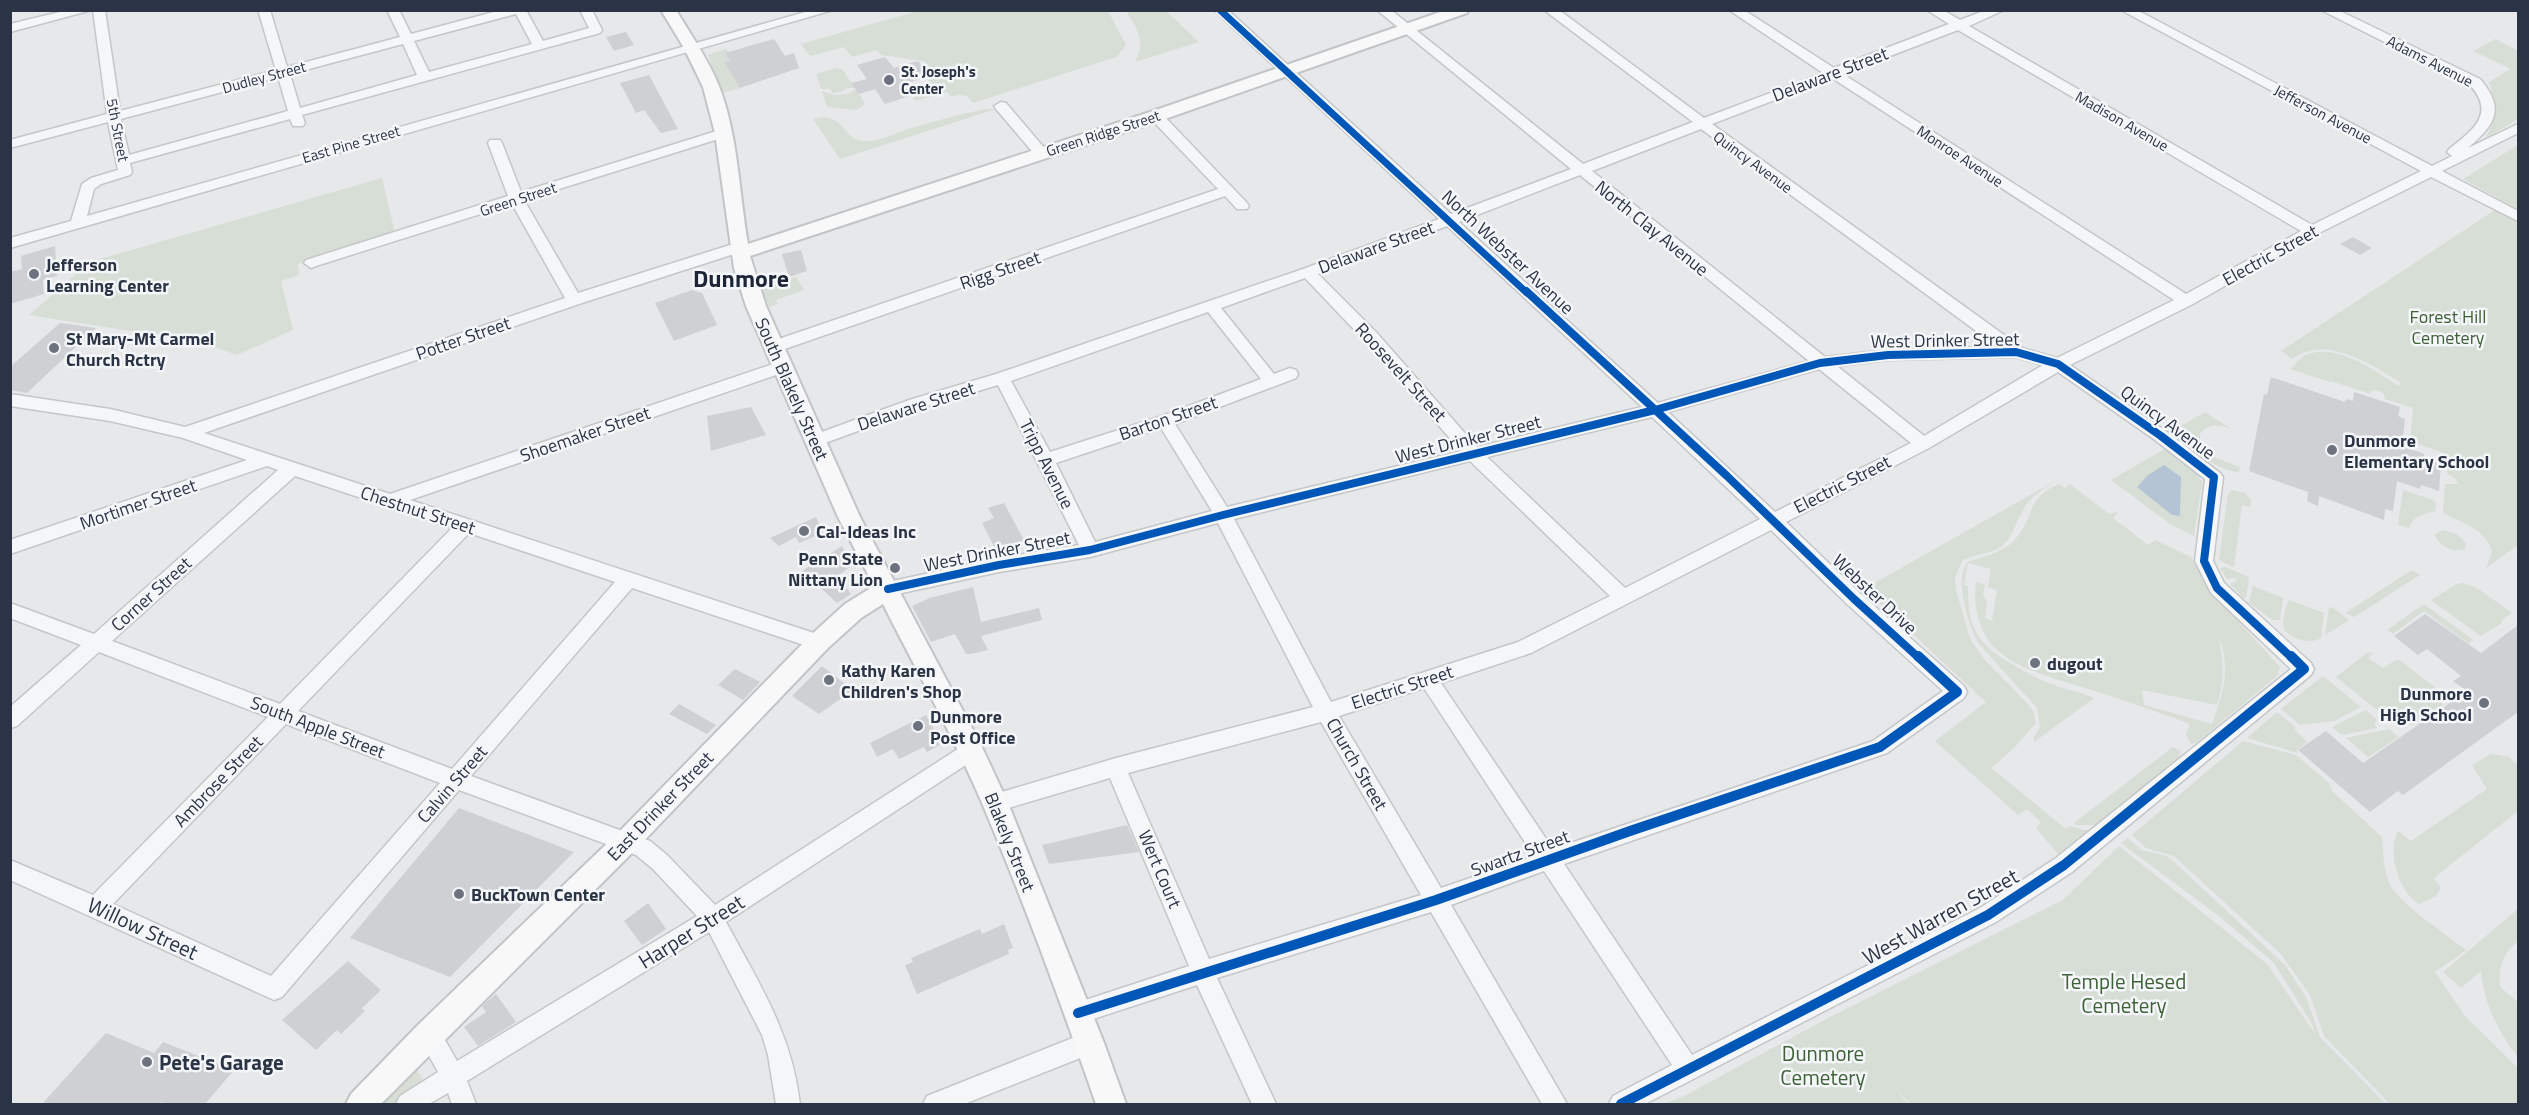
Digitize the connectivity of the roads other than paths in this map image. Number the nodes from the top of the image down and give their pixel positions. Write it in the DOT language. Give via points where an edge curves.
graph roads {
  1 [pos="86,10"];
  2 [pos="99,10"];
  3 [pos="264,10"];
  4 [pos="393,10"];
  5 [pos="518,10"];
  6 [pos="586,10"];
  7 [pos="668,10"];
  8 [pos="766,10"];
  9 [pos="827,10"];
  10 [pos="1220,10"];
  11 [pos="1383,10"];
  12 [pos="1462,10"];
  13 [pos="1550,10"];
  14 [pos="1735,10"];
  15 [pos="1934,10"];
  16 [pos="1998,10"];
  17 [pos="2127,10"];
  18 [pos="2327,10"];
  19 [pos="775,25"];
  20 [pos="1959,26"];
  21 [pos="10,28"];
  22 [pos="1405,30"];
  23 [pos="406,39"];
  24 [pos="539,45"];
  25 [pos="692,48"];
  26 [pos="282,72"];
  27 [pos="1287,72"];
  28 [pos="1832,73"];
  29 [pos="424,76"];
  30 [pos="1000,106"];
  31 [pos="1156,116"];
  32 [pos="114,117"];
  33 [pos="297,118"];
  34 [pos="1702,124"];
  35 [pos="2518,128"];
  36 [pos="723,133"];
  37 [pos="495,143"];
  38 [pos="10,144"];
  39 [pos="1041,153"];
  40 [pos="123,161"];
  41 [pos="2450,163"];
  42 [pos="1582,170"];
  43 [pos="2434,172"];
  44 [pos="1226,191"];
  45 [pos="517,200"];
  46 [pos="1242,206"];
  47 [pos="2518,218"];
  48 [pos="1450,220"];
  49 [pos="78,223"];
  50 [pos="2312,231"];
  51 [pos="10,243"];
  52 [pos="742,252"];
  53 [pos="311,263"];
  54 [pos="1308,272"];
  55 [pos="574,300"];
  56 [pos="2186,301"];
  57 [pos="1211,306"];
  58 [pos="773,347"];
  59 [pos="2016,352"];
  60 [pos="1820,363"];
  61 [pos="2058,364"];
  62 [pos="782,368"];
  63 [pos="1290,374"];
  64 [pos="1002,378"];
  65 [pos="1271,381"];
  66 [pos="10,400"];
  67 [pos="1654,410"];
  68 [pos="1165,421"];
  69 [pos="185,433"];
  70 [pos="814,441"];
  71 [pos="1923,444"];
  72 [pos="1474,455"];
  73 [pos="266,460"];
  74 [pos="1046,460"];
  75 [pos="292,468"];
  76 [pos="389,501"];
  77 [pos="1223,515"];
  78 [pos="1773,519"];
  79 [pos="465,526"];
  80 [pos="10,547"];
  81 [pos="1090,550"];
  82 [pos="629,579"];
  83 [pos="888,589"];
  84 [pos="1623,597"];
  85 [pos="10,610"];
  86 [pos="97,642"];
  87 [pos="819,642"];
  88 [pos="2304,669"];
  89 [pos="1428,679"];
  90 [pos="1957,692"];
  91 [pos="1326,712"];
  92 [pos="284,714"];
  93 [pos="10,720"];
  94 [pos="971,751"];
  95 [pos="1116,767"];
  96 [pos="456,780"];
  97 [pos="995,803"];
  98 [pos="627,841"];
  99 [pos="1550,860"];
  100 [pos="10,870"];
  101 [pos="1436,900"];
  102 [pos="96,907"];
  103 [pos="713,918"];
  104 [pos="1203,972"];
  105 [pos="274,989"];
  106 [pos="1078,1013"];
  107 [pos="429,1034"];
  108 [pos="1090,1042"];
  109 [pos="1688,1069"];
  110 [pos="453,1076"];
  111 [pos="361,1104"];
  112 [pos="408,1104"];
  113 [pos="464,1104"];
  114 [pos="788,1104"];
  115 [pos="935,1104"];
  116 [pos="1111,1104"];
  117 [pos="1264,1104"];
  118 [pos="1555,1104"];
  119 [pos="1621,1104"];
  1 -- 21 [label="street"];
  2 -- 32 [label="street, 5th Street"];
  3 -- 26 [label="street"];
  4 -- 23 [label="street"];
  5 -- 23 [label="street, Dudley Street"];
  5 -- 24 [label="street"];
  6 -- 24 [label="street" via="596,30"];
  7 -- 25 [label="main road, South Blakely Street"];
  8 -- 19 [label="street"];
  9 -- 19 [label="street, East Pine Street"];
  10 -- 27 [label="street, North Webster Avenue"];
  11 -- 22 [label="street, North Clay Avenue"];
  12 -- 22 [label="main road, Green Ridge Street"];
  13 -- 34 [label="street, Quincy Avenue"];
  14 -- 28 [label="street, Monroe Avenue"];
  15 -- 20 [label="street, Madison Avenue"];
  16 -- 20 [label="street, Delaware Street"];
  17 -- 43 [label="street, Jefferson Avenue"];
  18 -- 41 [label="street, Adams Avenue" via="2481,88 2488,102 2488,117 2476,136 2451,154"];
  19 -- 25 [label="street, East Pine Street"];
  20 -- 28 [label="street, Delaware Street"];
  20 -- 50 [label="street, Madison Avenue"];
  22 -- 27 [label="main road, Green Ridge Street"];
  22 -- 42 [label="street, North Clay Avenue"];
  23 -- 26 [label="street, Dudley Street"];
  23 -- 29 [label="street"];
  24 -- 29 [label="street"];
  25 -- 36 [label="main road, South Blakely Street" via="711,87"];
  25 -- 49 [label="street, East Pine Street"];
  26 -- 32 [label="street, Dudley Street"];
  26 -- 33 [label="street"];
  27 -- 31 [label="main road, Green Ridge Street"];
  27 -- 48 [label="street, North Webster Avenue"];
  28 -- 34 [label="street, Delaware Street"];
  28 -- 56 [label="street, Monroe Avenue"];
  29 -- 33 [label="street"];
  30 -- 39 [label="street"];
  31 -- 39 [label="main road, Green Ridge Street"];
  31 -- 44 [label="street"];
  32 -- 38 [label="street, Dudley Street"];
  32 -- 40 [label="street, 5th Street"];
  33 -- 40 [label="street"];
  34 -- 42 [label="street, Delaware Street"];
  34 -- 59 [label="street, Quincy Avenue"];
  35 -- 41 [label="street, Electric Street"];
  36 -- 45 [label="street, Green Street"];
  36 -- 52 [label="main road, South Blakely Street"];
  37 -- 45 [label="street"];
  39 -- 52 [label="main road, Green Ridge Street"];
  40 -- 49 [label="street, 5th Street" via="126,172 87,187"];
  41 -- 43 [label="street, Electric Street"];
  42 -- 48 [label="street, Delaware Street"];
  42 -- 60 [label="street, North Clay Avenue"];
  43 -- 47 [label="street, Jefferson Avenue"];
  43 -- 50 [label="street, Electric Street"];
  44 -- 46 [label="street"];
  44 -- 58 [label="street, Rigg Street"];
  45 -- 53 [label="street, Green Street"];
  45 -- 55 [label="street"];
  48 -- 54 [label="street, Delaware Street"];
  48 -- 67 [label="street, North Webster Avenue"];
  49 -- 51 [label="street, East Pine Street"];
  50 -- 56 [label="street, Electric Street"];
  52 -- 55 [label="street, Potter Street" via="730,250"];
  52 -- 58 [label="main road, South Blakely Street" via="743,268"];
  54 -- 57 [label="street, Delaware Street"];
  54 -- 72 [label="street, Roosevelt Street"];
  55 -- 69 [label="street, Potter Street"];
  56 -- 61 [label="street, Electric Street"];
  57 -- 64 [label="street, Delaware Street"];
  57 -- 65 [label="street"];
  58 -- 62 [label="main road, South Blakely Street"];
  59 -- 60 [label="street, West Drinker Street" via="1888,355"];
  59 -- 61 [label="street, West Drinker Street"];
  60 -- 67 [label="street, West Drinker Street"];
  60 -- 71 [label="street, North Clay Avenue"];
  61 -- 71 [label="street, Electric Street"];
  61 -- 88 [label="street, Quincy Avenue" via="2214,477 2204,561 2217,588"];
  62 -- 70 [label="main road, South Blakely Street"];
  62 -- 76 [label="street, Shoemaker Street"];
  63 -- 65 [label="street, Barton Street"];
  64 -- 70 [label="street, Delaware Street"];
  64 -- 74 [label="street, Tripp Avenue"];
  65 -- 68 [label="street, Barton Street"];
  66 -- 69 [label="street, Chestnut Street" via="110,415"];
  67 -- 72 [label="street, West Drinker Street"];
  67 -- 78 [label="street, North Webster Avenue"];
  68 -- 74 [label="street, Barton Street"];
  68 -- 77 [label="street, Church Street"];
  69 -- 73 [label="street, Chestnut Street"];
  70 -- 83 [label="main road, South Blakely Street" via="849,518"];
  71 -- 78 [label="street, Electric Street"];
  72 -- 77 [label="street, West Drinker Street"];
  72 -- 84 [label="street, Roosevelt Street"];
  73 -- 75 [label="street, Chestnut Street"];
  73 -- 80 [label="street, Mortimer Street"];
  74 -- 81 [label="street, Tripp Avenue"];
  75 -- 76 [label="street, Chestnut Street"];
  75 -- 86 [label="street, Corner Street"];
  76 -- 79 [label="street, Chestnut Street"];
  77 -- 81 [label="street, West Drinker Street"];
  77 -- 91 [label="street, Church Street"];
  78 -- 84 [label="street, Electric Street"];
  78 -- 90 [label="street, Webster Drive"];
  79 -- 82 [label="street, Chestnut Street"];
  79 -- 92 [label="street, Ambrose Street"];
  81 -- 83 [label="street, West Drinker Street"];
  82 -- 87 [label="street, Chestnut Street"];
  82 -- 96 [label="street, Calvin Street"];
  83 -- 87 [label="main road, East Drinker Street" via="853,611"];
  83 -- 94 [label="main road, Blakely Street"];
  84 -- 89 [label="street, Electric Street" via="1524,648"];
  85 -- 86 [label="street, South Apple Street"];
  86 -- 92 [label="street, South Apple Street"];
  86 -- 93 [label="street, Corner Street"];
  87 -- 98 [label="main road, East Drinker Street"];
  88 -- 109 [label="street, West Warren Street" via="2064,865 1988,915"];
  89 -- 91 [label="street, Electric Street"];
  89 -- 99 [label="street"];
  90 -- 99 [label="street, Swartz Street" via="1880,747"];
  91 -- 95 [label="street, Electric Street"];
  91 -- 101 [label="street, Church Street"];
  92 -- 96 [label="street, South Apple Street"];
  92 -- 102 [label="street, Ambrose Street"];
  94 -- 97 [label="main road, Blakely Street"];
  94 -- 103 [label="street, Harper Street"];
  95 -- 97 [label="street, Electric Street"];
  95 -- 104 [label="street, Wert Court"];
  96 -- 98 [label="street, South Apple Street"];
  96 -- 105 [label="street, Calvin Street"];
  97 -- 106 [label="main road, Blakely Street"];
  98 -- 103 [label="street, South Apple Street" via="644,848 660,862"];
  98 -- 107 [label="main road, East Drinker Street"];
  99 -- 101 [label="street, Swartz Street"];
  99 -- 109 [label="street"];
  100 -- 102 [label="street, Willow Street"];
  101 -- 104 [label="street, Swartz Street"];
  101 -- 118 [label="street, Church Street"];
  102 -- 105 [label="street, Willow Street"];
  103 -- 110 [label="street, Harper Street"];
  103 -- 114 [label="street, South Apple Street" via="772,1031"];
  104 -- 106 [label="street, Swartz Street"];
  104 -- 117 [label="street, Wert Court"];
  106 -- 108 [label="main road, Blakely Street"];
  107 -- 110 [label="street"];
  107 -- 111 [label="main road, East Drinker Street"];
  108 -- 115 [label="street"];
  108 -- 116 [label="main road, Blakely Street"];
  109 -- 119 [label="street, West Warren Street"];
  110 -- 112 [label="street, Harper Street"];
  110 -- 113 [label="street"];
}
